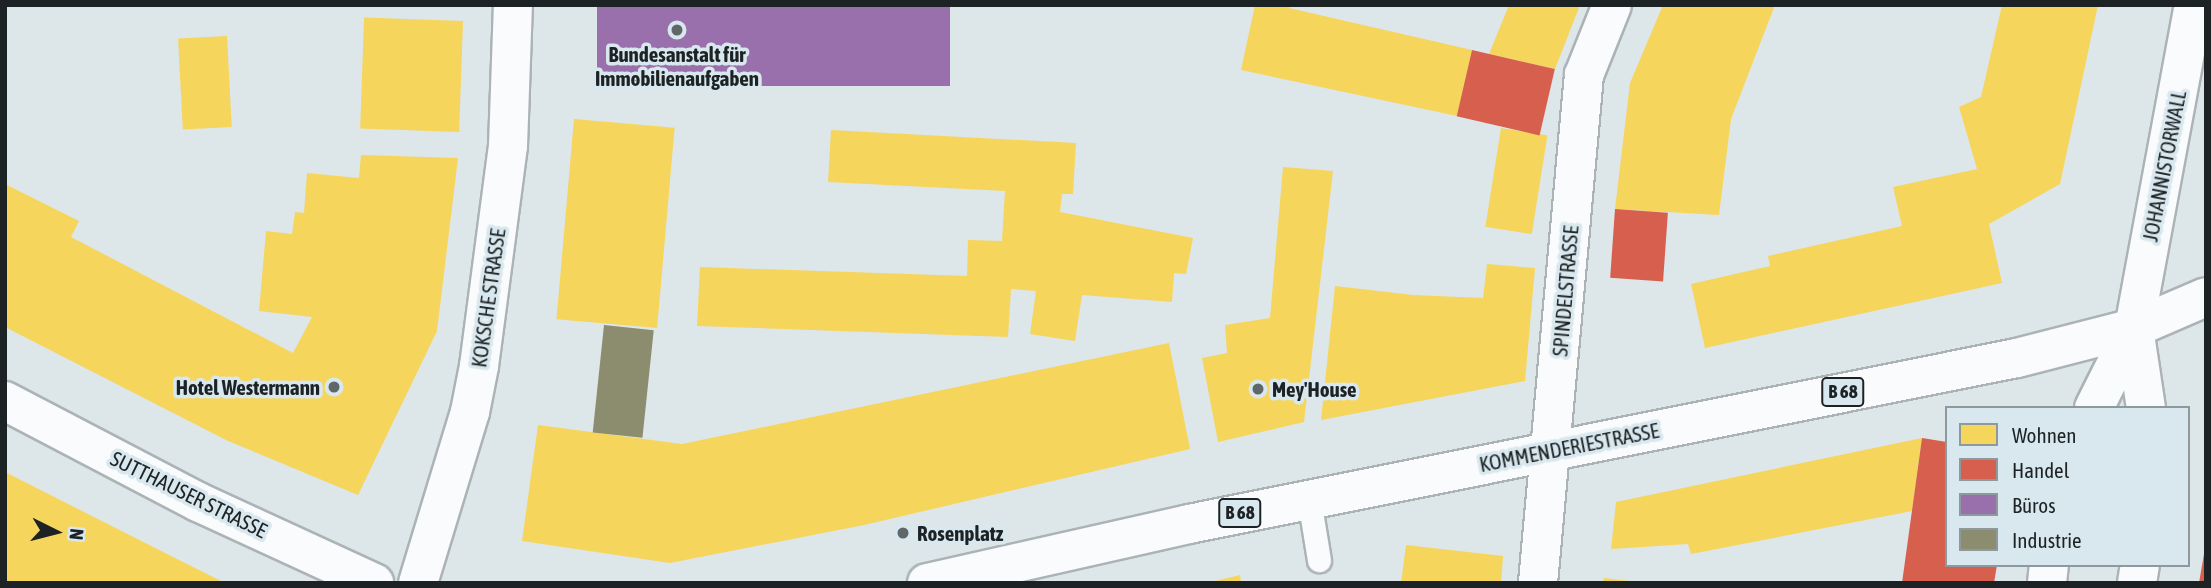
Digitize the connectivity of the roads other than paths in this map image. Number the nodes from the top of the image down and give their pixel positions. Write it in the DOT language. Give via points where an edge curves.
graph roads {
  1 [pos="513,5"];
  2 [pos="1612,5"];
  3 [pos="2194,5"];
  4 [pos="2206,297"];
  5 [pos="2134,328"];
  6 [pos="5,401"];
  7 [pos="2095,406"];
  8 [pos="2146,406"];
  9 [pos="1551,451"];
  10 [pos="1309,499"];
  11 [pos="1319,561"];
  12 [pos="374,583"];
  13 [pos="418,583"];
  14 [pos="928,583"];
  15 [pos="1538,583"];
  1 -- 13 [label="main road, KOKSCHE STRASSE" via="508,146 479,366 470,412"];
  2 -- 9 [label="main road, SPINDELSTRASSE" via="1584,75"];
  3 -- 5 [label="main road, JOHANNISTORWALL"];
  4 -- 5 [label="main road, KOMMENDERIESTRASSE"];
  5 -- 7 [label="main road, JOHANNISTORWALL"];
  5 -- 8 [label="main road, JOHANNISTORWALL"];
  5 -- 9 [label="main road, KOMMENDERIESTRASSE / B 68" via="2017,358"];
  6 -- 12 [label="main road, SUTTHAUSER STRASSE" via="198,502"];
  9 -- 10 [label="main road, KOMMENDERIESTRASSE / B 68"];
  9 -- 15 [label="main road, SPINDELSTRASSE"];
  10 -- 11 [label="lane"];
  10 -- 14 [label="main road, KOMMENDERIESTRASSE / B 68"];
}
